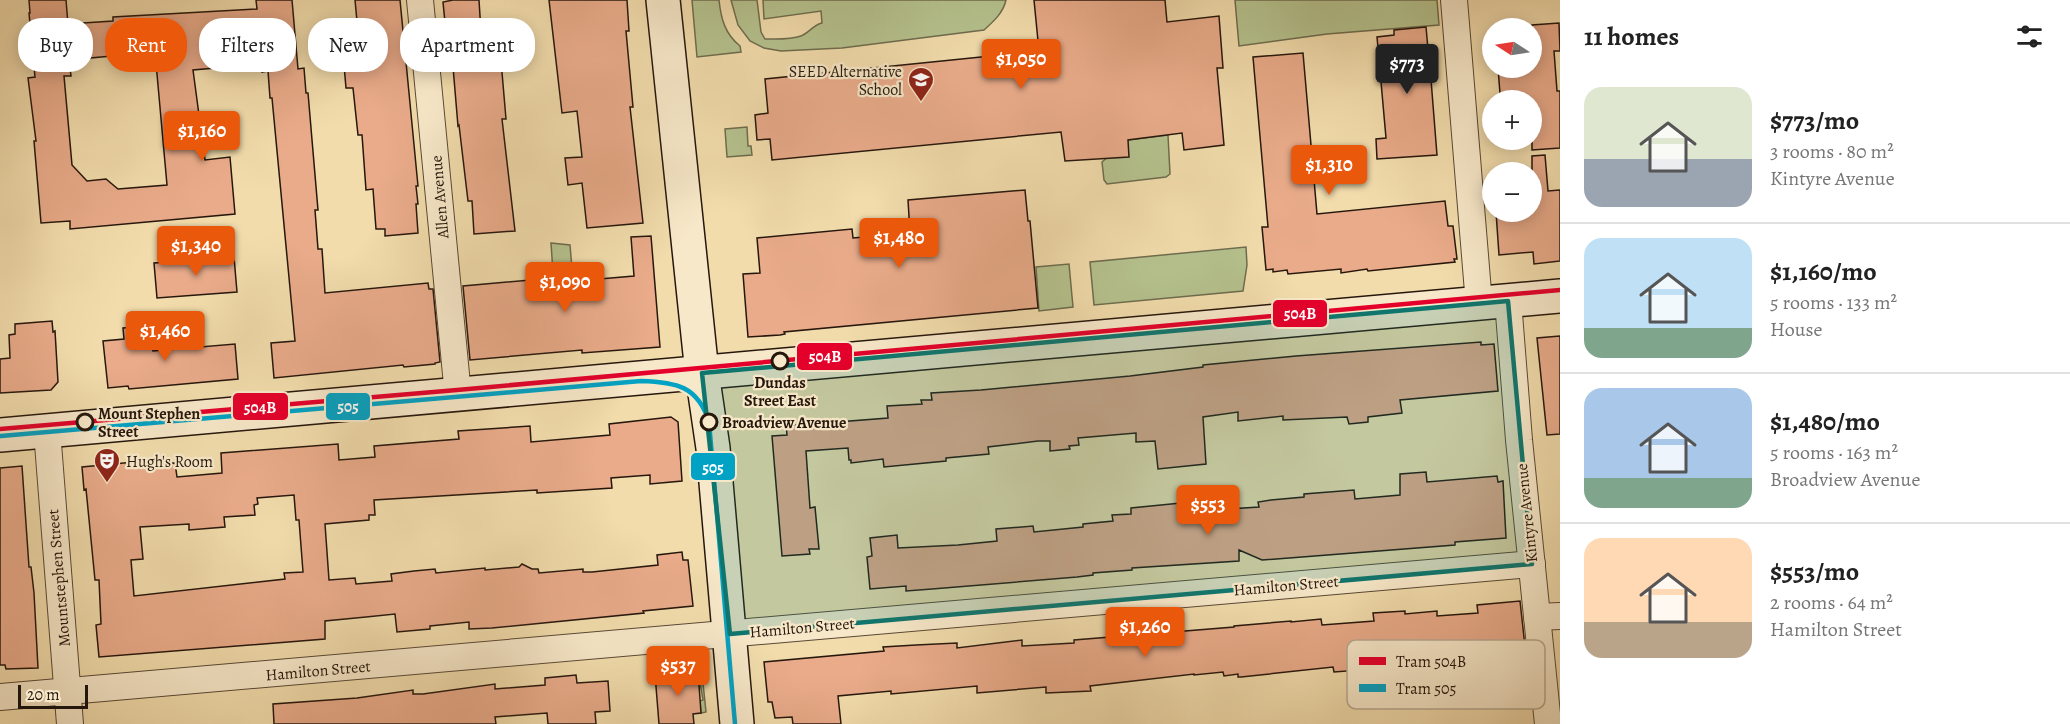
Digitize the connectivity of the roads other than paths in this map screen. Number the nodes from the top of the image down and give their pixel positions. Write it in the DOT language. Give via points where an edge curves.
graph roads {
  1 [pos="420,0"];
  2 [pos="663,0"];
  3 [pos="1454,0"];
  4 [pos="1560,296"];
  5 [pos="1494,302"];
  6 [pos="702,373"];
  7 [pos="458,395"];
  8 [pos="46,431"];
  9 [pos="0,435"];
  10 [pos="1532,564"];
  11 [pos="1548,616"];
  12 [pos="730,634"];
  13 [pos="67,692"];
  14 [pos="0,696"];
  15 [pos="70,724"];
  16 [pos="737,724"];
  17 [pos="1548,724"];
  1 -- 7 [label="street, Allen Avenue"];
  2 -- 6 [label="main road"];
  3 -- 5 [label="street, Kintyre Avenue"];
  4 -- 5 [label="main road"];
  5 -- 6 [label="main road"];
  5 -- 10 [label="street, Kintyre Avenue" via="1519,440"];
  6 -- 7 [label="main road"];
  6 -- 12 [label="main road"];
  7 -- 8 [label="main road"];
  8 -- 9 [label="main road"];
  8 -- 13 [label="street, Mountstephen Street"];
  10 -- 11 [label="street, Kintyre Avenue"];
  10 -- 12 [label="street, Hamilton Street"];
  11 -- 17 [label="street, Kintyre Avenue"];
  12 -- 13 [label="street, Hamilton Street"];
  12 -- 16 [label="main road"];
  13 -- 14 [label="street, Hamilton Street"];
  13 -- 15 [label="street, Mountstephen Street"];
}
